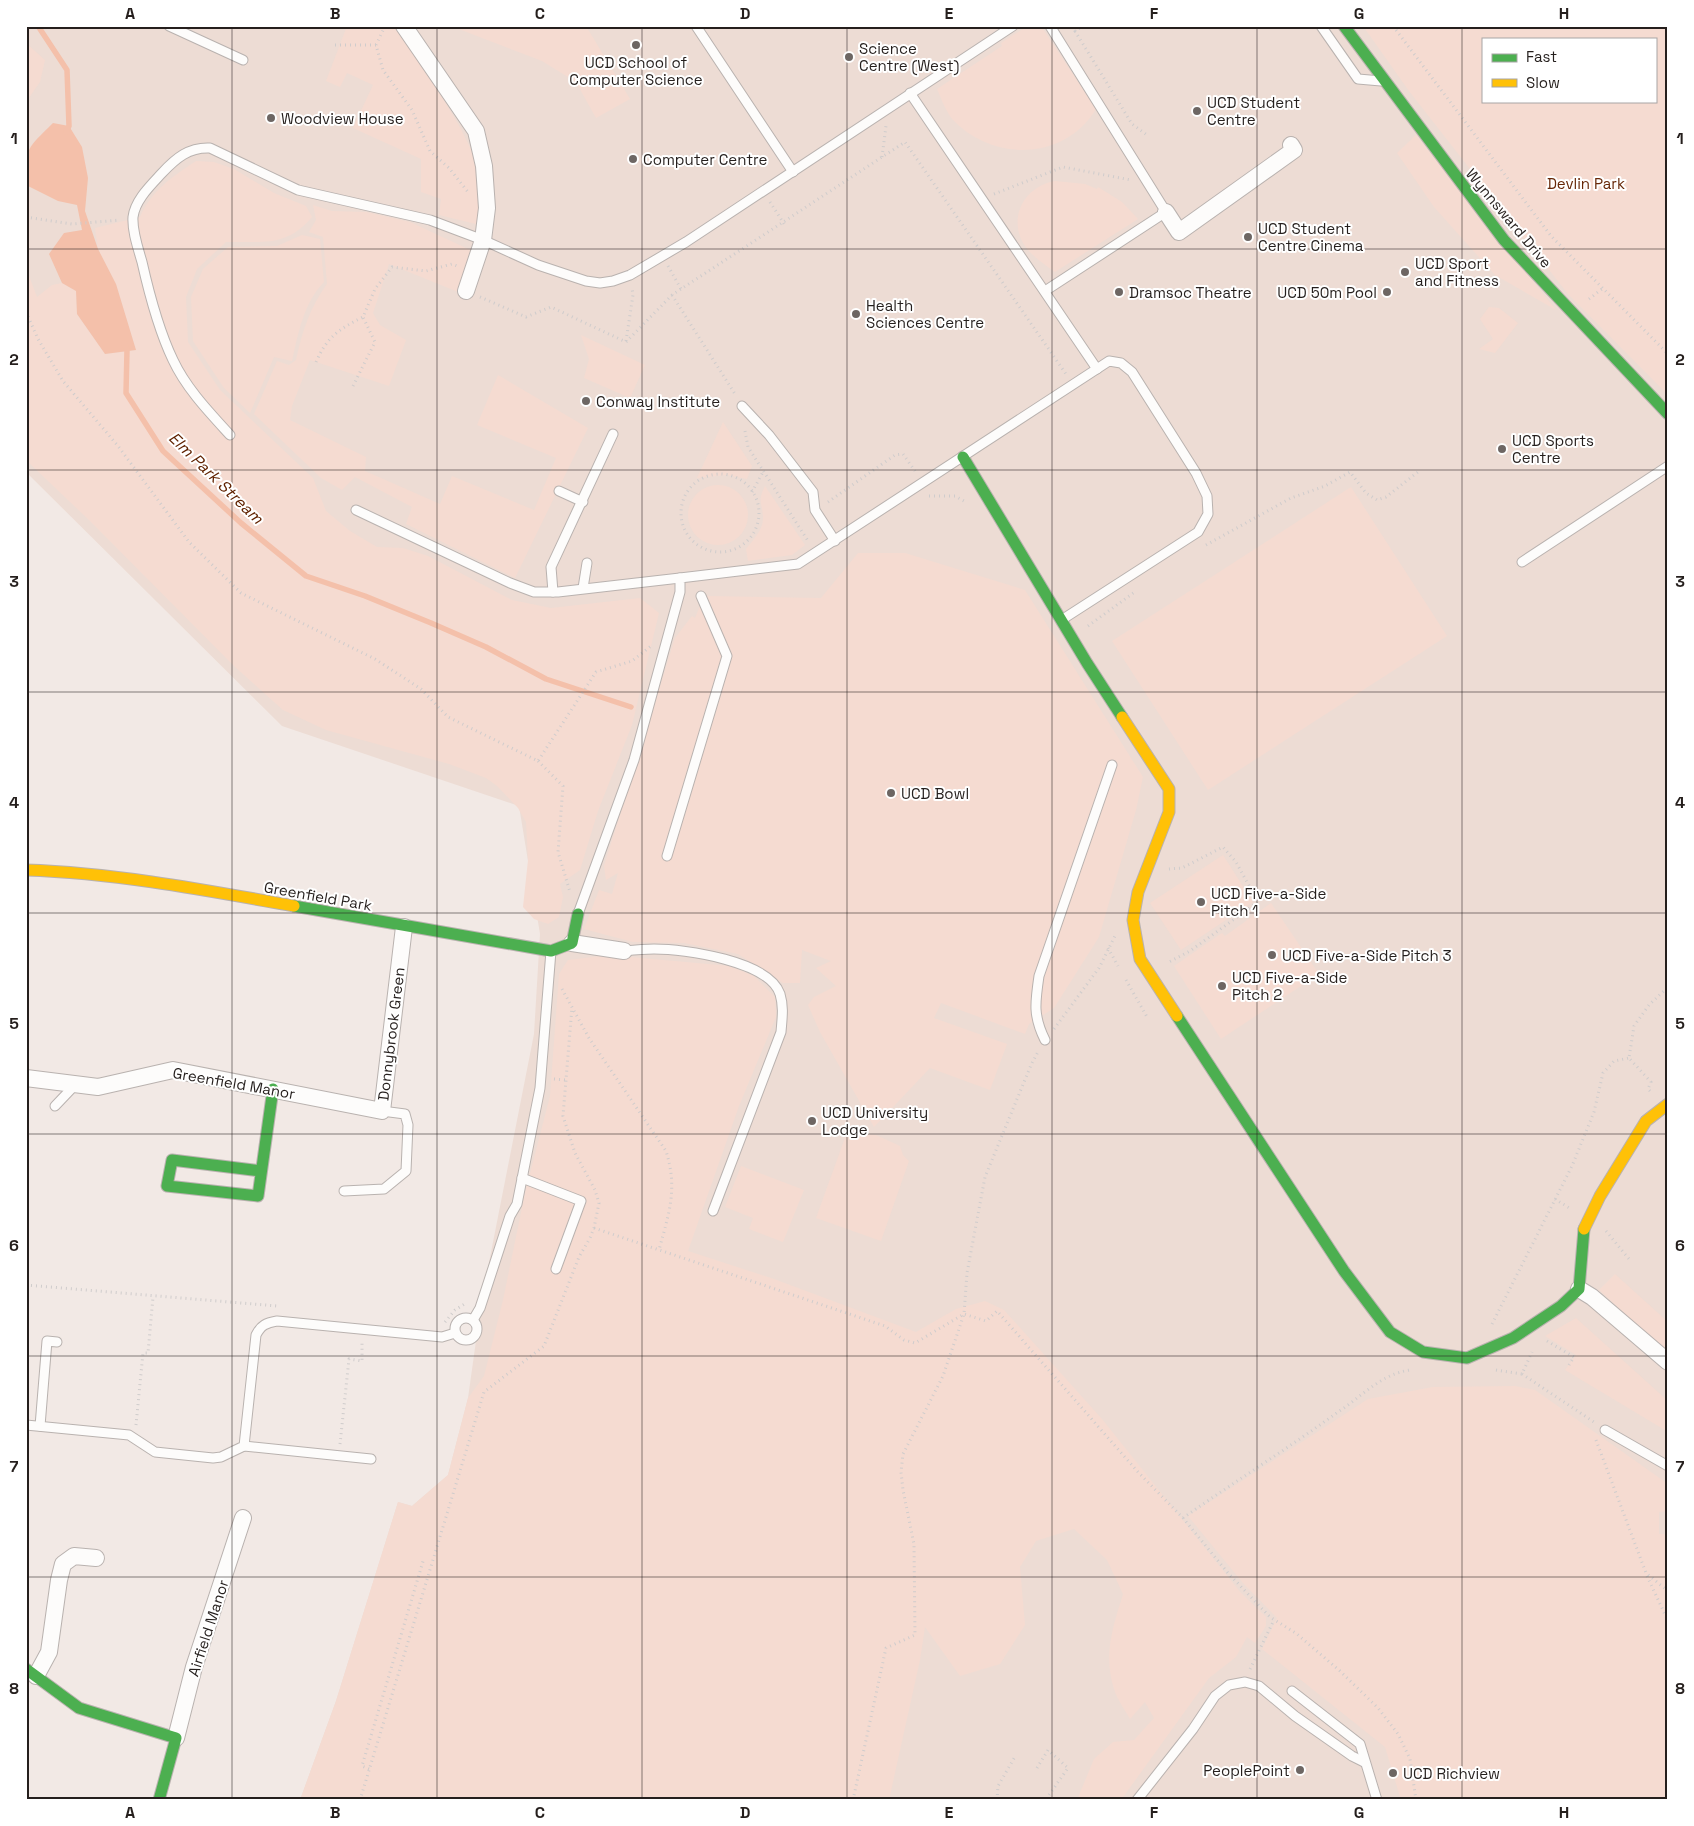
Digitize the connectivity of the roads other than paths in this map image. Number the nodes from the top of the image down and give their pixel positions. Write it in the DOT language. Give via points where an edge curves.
graph roads {
  1 [pos="169,26"];
  2 [pos="404,26"];
  3 [pos="696,26"];
  4 [pos="1013,26"];
  5 [pos="1050,26"];
  6 [pos="1321,26"];
  7 [pos="1344,26"];
  8 [pos="243,60"];
  9 [pos="1384,81"];
  10 [pos="910,93"];
  11 [pos="1291,146"];
  12 [pos="793,172"];
  13 [pos="1166,212"];
  14 [pos="483,240"];
  15 [pos="466,291"];
  16 [pos="1045,291"];
  17 [pos="1097,369"];
  18 [pos="742,406"];
  19 [pos="1668,414"];
  20 [pos="613,434"];
  21 [pos="230,435"];
  22 [pos="963,457"];
  23 [pos="1668,466"];
  24 [pos="559,491"];
  25 [pos="583,502"];
  26 [pos="356,510"];
  27 [pos="835,541"];
  28 [pos="1522,562"];
  29 [pos="587,563"];
  30 [pos="680,578"];
  31 [pos="583,588"];
  32 [pos="553,592"];
  33 [pos="701,596"];
  34 [pos="1062,620"];
  35 [pos="1112,765"];
  36 [pos="667,856"];
  37 [pos="26,870"];
  38 [pos="578,914"];
  39 [pos="404,927"];
  40 [pos="572,943"];
  41 [pos="551,951"];
  42 [pos="624,951"];
  43 [pos="1045,1040"];
  44 [pos="26,1078"];
  45 [pos="75,1085"];
  46 [pos="274,1089"];
  47 [pos="55,1106"];
  48 [pos="1666,1106"];
  49 [pos="382,1111"];
  50 [pos="261,1171"];
  51 [pos="522,1178"];
  52 [pos="344,1191"];
  53 [pos="713,1211"];
  54 [pos="556,1269"];
  55 [pos="1580,1289"];
  56 [pos="473,1320"];
  57 [pos="456,1333"];
  58 [pos="57,1342"];
  59 [pos="1668,1362"];
  60 [pos="26,1425"];
  61 [pos="40,1426"];
  62 [pos="1605,1430"];
  63 [pos="244,1446"];
  64 [pos="371,1460"];
  65 [pos="1668,1466"];
  66 [pos="243,1518"];
  67 [pos="96,1558"];
  68 [pos="31,1673"];
  69 [pos="1292,1691"];
  70 [pos="176,1738"];
  71 [pos="1364,1762"];
  72 [pos="159,1800"];
  73 [pos="1137,1800"];
  74 [pos="1377,1800"];
  1 -- 8 [label="lane"];
  2 -- 14 [label="street" via="476,131 484,166"];
  3 -- 12 [label="lane"];
  4 -- 10 [label="lane"];
  5 -- 13 [label="lane"];
  6 -- 9 [label="lane" via="1358,79"];
  7 -- 9 [label="street, Wynnsward Drive"];
  9 -- 19 [label="street, Wynnsward Drive" via="1504,240"];
  10 -- 12 [label="lane"];
  10 -- 16 [label="lane"];
  11 -- 13 [label="street" via="1294,150 1179,232"];
  12 -- 14 [label="lane" via="663,257 613,281 600,283 568,276"];
  13 -- 16 [label="lane"];
  14 -- 15 [label="street"];
  14 -- 21 [label="lane" via="430,220 298,190 210,148 196,148 184,154 149,187 135,208 133,218 147,284 173,360 196,396"];
  16 -- 17 [label="lane"];
  17 -- 22 [label="lane"];
  17 -- 34 [label="lane" via="1109,361 1121,363 1132,372 1198,476 1207,496 1208,514 1198,532"];
  18 -- 27 [label="lane" via="813,492 816,510"];
  20 -- 25 [label="lane"];
  22 -- 27 [label="lane"];
  22 -- 34 [label="street"];
  23 -- 28 [label="lane"];
  24 -- 25 [label="lane"];
  25 -- 32 [label="lane" via="551,567"];
  26 -- 32 [label="lane" via="510,584 534,592"];
  27 -- 30 [label="lane" via="798,564"];
  29 -- 31 [label="lane"];
  30 -- 31 [label="lane"];
  30 -- 38 [label="lane" via="680,592 634,760"];
  31 -- 32 [label="lane"];
  33 -- 36 [label="lane" via="727,656"];
  34 -- 55 [label="street" via="1169,789 1169,812 1138,892 1133,920 1140,959 1344,1271 1390,1332 1423,1352 1467,1358 1513,1338"];
  35 -- 43 [label="lane" via="1039,976 1035,1002 1037,1023"];
  37 -- 39 [label="street, Greenfield Park" via="81,872 156,882"];
  38 -- 40 [label="street"];
  39 -- 41 [label="street, Greenfield Park"];
  39 -- 49 [label="street, Donnybrook Green"];
  40 -- 41 [label="street"];
  40 -- 42 [label="street"];
  41 -- 51 [label="lane" via="540,1088"];
  42 -- 53 [label="lane" via="655,949 681,952 746,966 767,978 779,992 783,1010 781,1032"];
  44 -- 45 [label="street, Greenfield Manor"];
  45 -- 46 [label="street, Greenfield Manor" via="98,1087 174,1070"];
  45 -- 47 [label="lane"];
  46 -- 49 [label="street, Greenfield Manor"];
  46 -- 50 [label="street"];
  48 -- 55 [label="street" via="1646,1121 1600,1196 1583,1231"];
  49 -- 52 [label="lane, Donnybrook Green" via="405,1114 408,1125 406,1171 384,1189"];
  50 -- 50 [label="street" via="258,1196 167,1186 172,1160"];
  51 -- 54 [label="lane" via="581,1201"];
  51 -- 56 [label="lane" via="516,1204"];
  55 -- 59 [label="street"];
  56 -- 57 [label="lane" via="460,1320 455,1325"];
  56 -- 57 [label="lane" via="478,1329 472,1339 464,1340"];
  57 -- 63 [label="lane" via="442,1336 268,1322 256,1335"];
  58 -- 61 [label="lane" via="47,1341"];
  60 -- 61 [label="lane"];
  61 -- 63 [label="lane" via="130,1435 155,1452 213,1458"];
  62 -- 65 [label="lane"];
  63 -- 64 [label="lane"];
  66 -- 70 [label="street, Airfield Manor" via="194,1667"];
  67 -- 68 [label="street" via="74,1556 64,1564 58,1580 50,1652"];
  68 -- 70 [label="street" via="79,1708"];
  69 -- 71 [label="lane" via="1360,1744"];
  70 -- 72 [label="street"];
  71 -- 73 [label="lane" via="1295,1716 1259,1686 1244,1682 1229,1685 1216,1696"];
  71 -- 74 [label="lane"];
}
